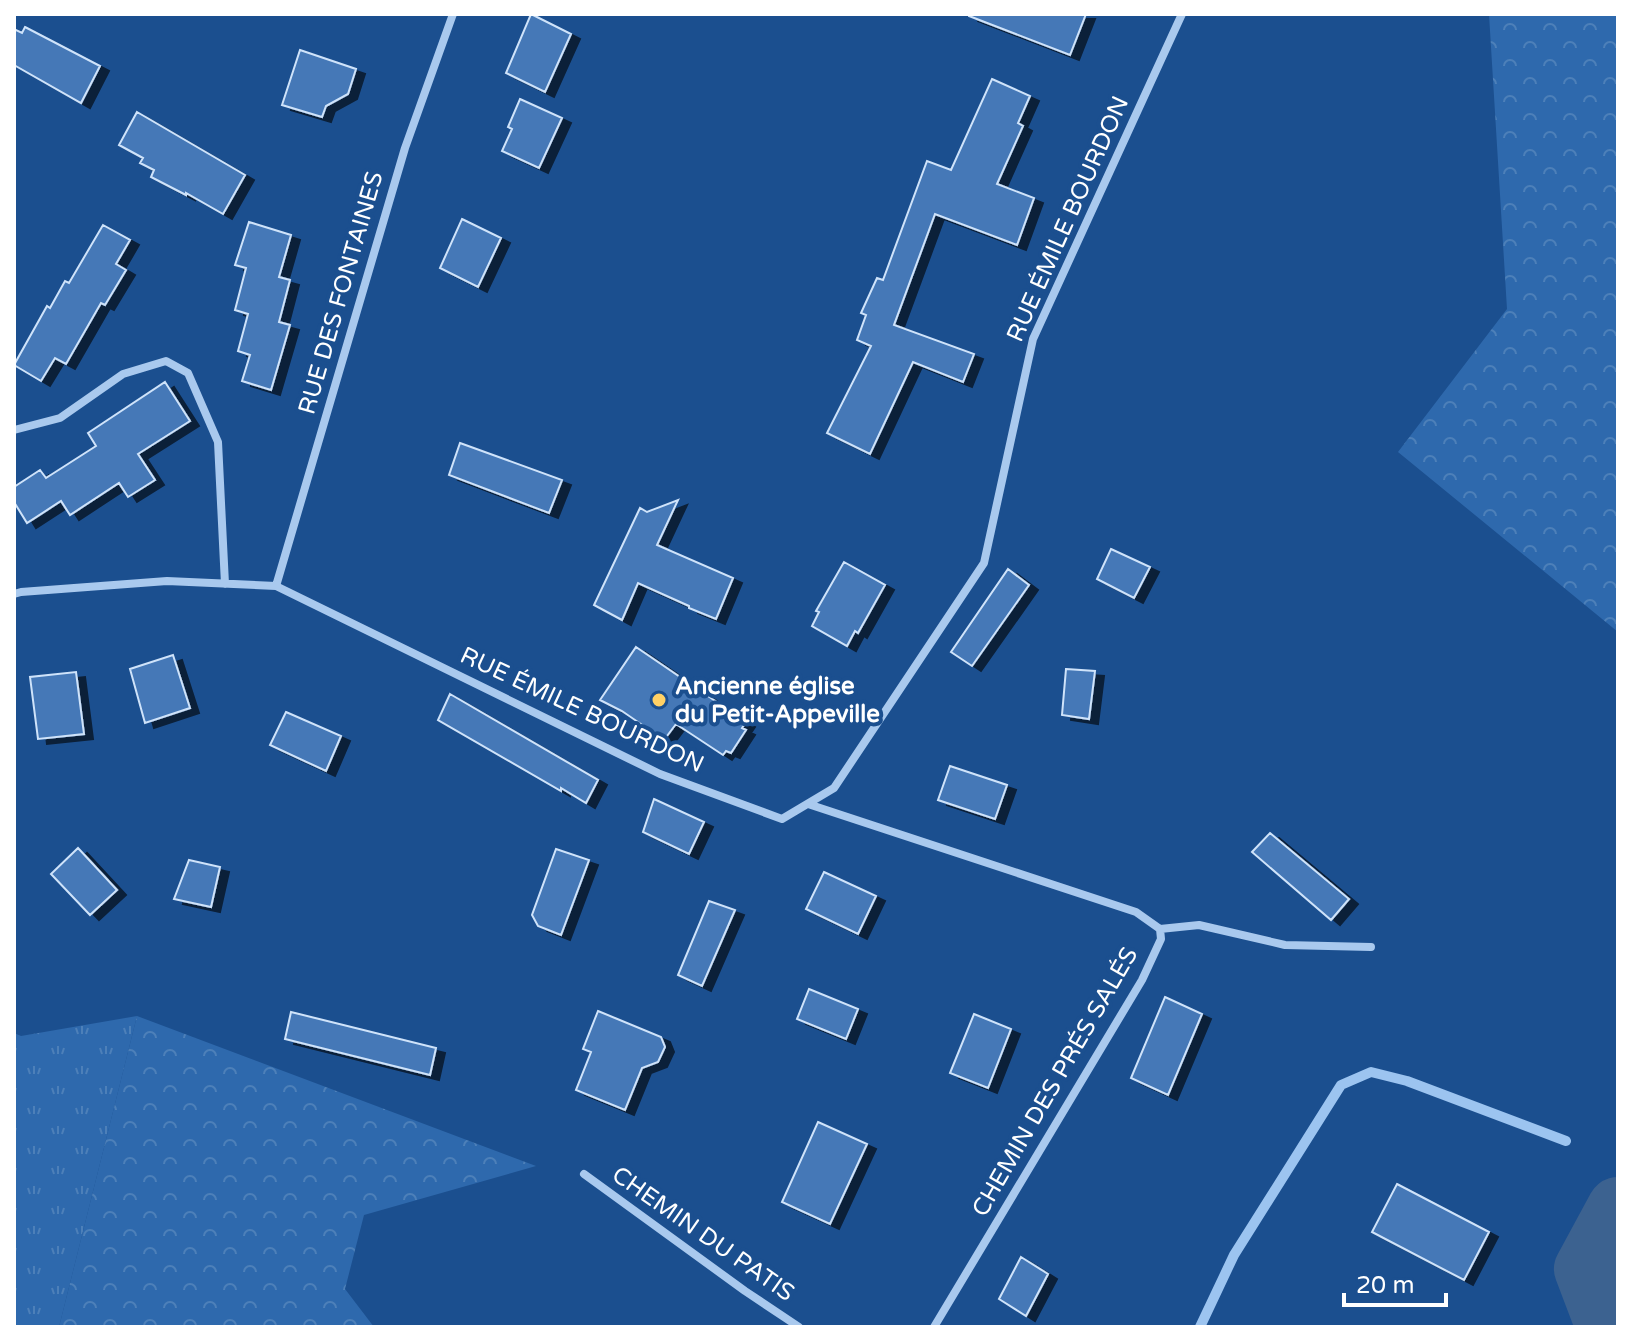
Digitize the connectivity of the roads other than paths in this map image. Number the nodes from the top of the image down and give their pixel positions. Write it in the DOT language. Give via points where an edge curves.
graph roads {
  1 [pos="453,14"];
  2 [pos="1182,14"];
  3 [pos="14,430"];
  4 [pos="225,584"];
  5 [pos="276,586"];
  6 [pos="14,594"];
  7 [pos="808,804"];
  8 [pos="1160,929"];
  9 [pos="1371,947"];
  10 [pos="584,1174"];
  11 [pos="799,1327"];
  12 [pos="934,1327"];
  1 -- 5 [label="street, RUE DES FONTAINES" via="405,148"];
  2 -- 7 [label="street, RUE ÉMILE BOURDON" via="1033,339 984,563 834,788"];
  3 -- 4 [label="street" via="60,418 123,374 166,361 188,373 218,442"];
  4 -- 5 [label="street"];
  4 -- 6 [label="street" via="167,581"];
  5 -- 7 [label="street, RUE ÉMILE BOURDON" via="660,774 782,819"];
  7 -- 8 [label="street, CHEMIN DES PRÉS SALÉS" via="1136,912"];
  8 -- 9 [label="street" via="1199,925 1285,945"];
  8 -- 12 [label="street, CHEMIN DES PRÉS SALÉS" via="1161,939 1142,980"];
  10 -- 11 [label="street, CHEMIN DU PATIS"];
}
